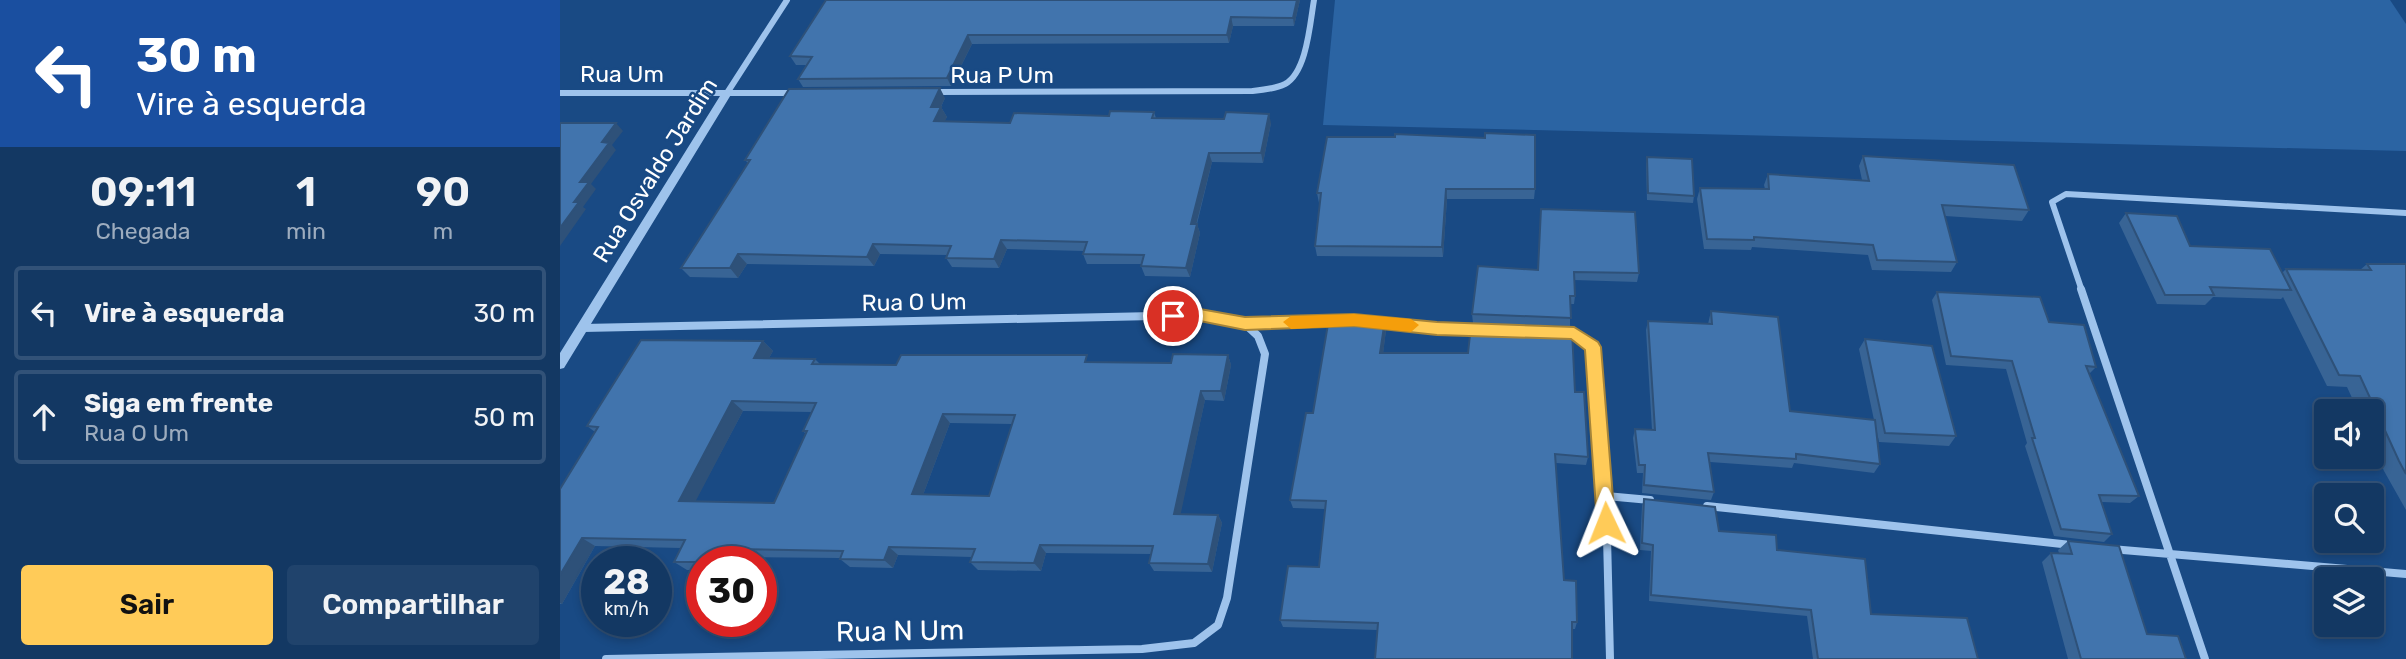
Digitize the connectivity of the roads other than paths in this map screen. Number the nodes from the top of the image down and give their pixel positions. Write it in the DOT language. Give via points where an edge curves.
graph roads {
  1 [pos="787,0"];
  2 [pos="1314,0"];
  3 [pos="920,92"];
  4 [pos="560,93"];
  5 [pos="727,93"];
  6 [pos="810,93"];
  7 [pos="2406,213"];
  8 [pos="1341,320"];
  9 [pos="1368,321"];
  10 [pos="1245,324"];
  11 [pos="583,328"];
  12 [pos="1492,330"];
  13 [pos="1561,333"];
  14 [pos="560,364"];
  15 [pos="1606,496"];
  16 [pos="1661,502"];
  17 [pos="1702,506"];
  18 [pos="2086,547"];
  19 [pos="2100,548"];
  20 [pos="2169,555"];
  21 [pos="2406,574"];
  22 [pos="606,659"];
  23 [pos="1610,659"];
  24 [pos="2205,659"];
  1 -- 5 [label="street, Rua Osvaldo Jardim"];
  2 -- 3 [label="street, Rua P Um" via="1300,68 1291,81 1276,88"];
  4 -- 5 [label="street, Rua Um"];
  5 -- 6 [label="street"];
  5 -- 11 [label="street, Rua Osvaldo Jardim"];
  7 -- 20 [label="street" via="2066,194 2052,202"];
  8 -- 10 [label="street, Rua O Um"];
  9 -- 12 [label="street"];
  10 -- 11 [label="street, Rua O Um" via="1200,315"];
  10 -- 22 [label="street, Rua N Um" via="1258,336 1265,354 1227,598 1218,625 1194,643 1142,649"];
  11 -- 14 [label="street, Rua Osvaldo Jardim"];
  13 -- 15 [label="street" via="1574,333 1593,347"];
  15 -- 16 [label="street"];
  15 -- 23 [label="street"];
  17 -- 18 [label="street"];
  19 -- 20 [label="street"];
  20 -- 21 [label="street"];
  20 -- 24 [label="street"];
}
